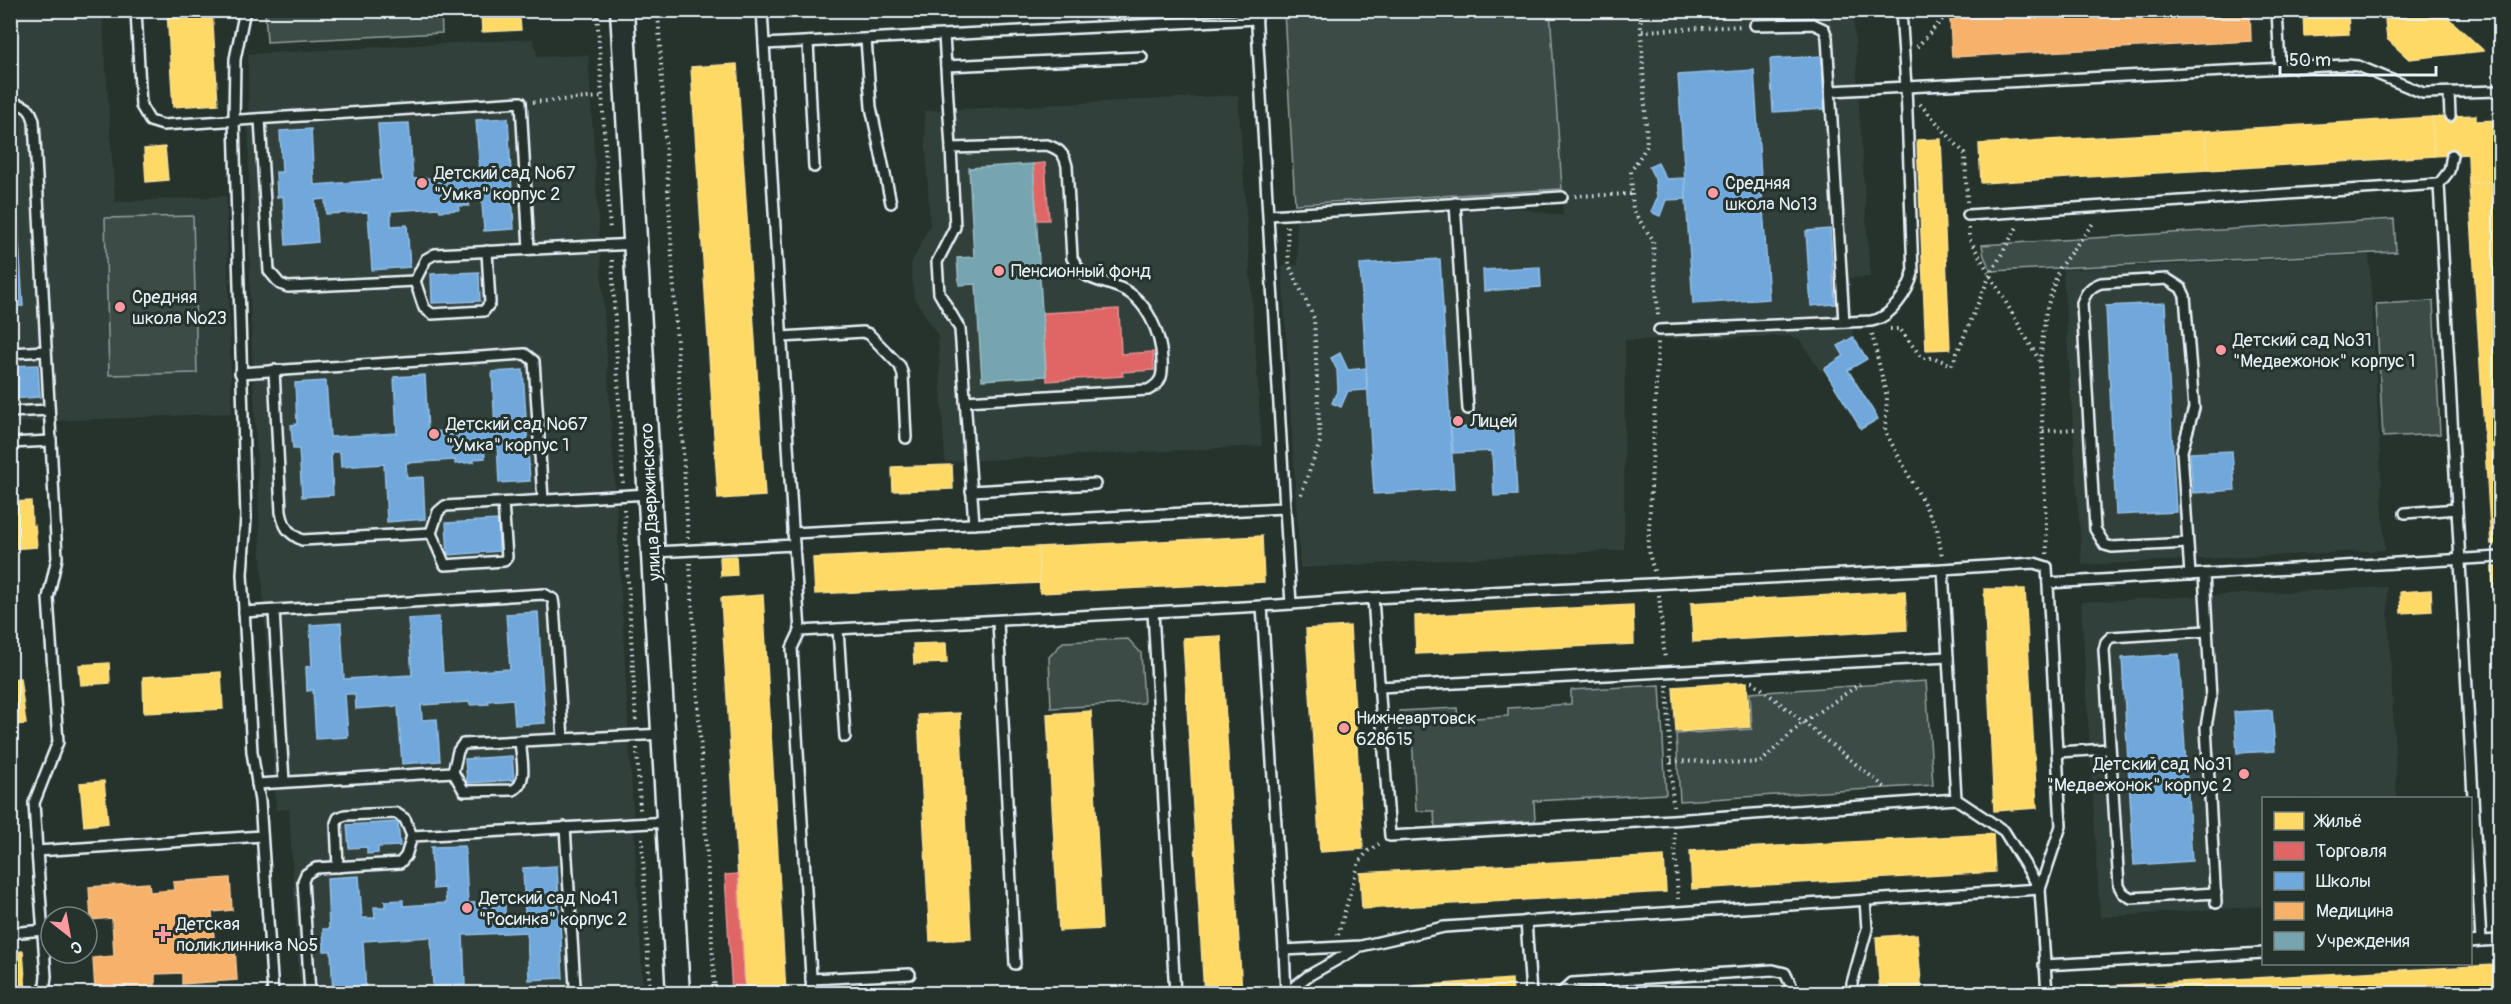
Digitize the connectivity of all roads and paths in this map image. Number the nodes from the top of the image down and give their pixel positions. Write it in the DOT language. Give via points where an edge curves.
graph roads {
  1 [pos="136,10"];
  2 [pos="245,10"];
  3 [pos="622,10"];
  4 [pos="658,10"];
  5 [pos="762,10"];
  6 [pos="1559,10"];
  7 [pos="1640,10"];
  8 [pos="1901,10"];
  9 [pos="1951,10"];
  10 [pos="2277,10"];
  11 [pos="1547,11"];
  12 [pos="1256,15"];
  13 [pos="1755,25"];
  14 [pos="1642,32"];
  15 [pos="944,35"];
  16 [pos="866,39"];
  17 [pos="808,42"];
  18 [pos="764,44"];
  19 [pos="1142,57"];
  20 [pos="1904,61"];
  21 [pos="946,66"];
  22 [pos="2280,67"];
  23 [pos="1906,87"];
  24 [pos="1831,91"];
  25 [pos="2500,91"];
  26 [pos="2449,93"];
  27 [pos="602,98"];
  28 [pos="521,102"];
  29 [pos="10,104"];
  30 [pos="2450,116"];
  31 [pos="260,119"];
  32 [pos="234,121"];
  33 [pos="951,148"];
  34 [pos="2452,155"];
  35 [pos="814,167"];
  36 [pos="2439,184"];
  37 [pos="1632,194"];
  38 [pos="1562,197"];
  39 [pos="1455,202"];
  40 [pos="891,203"];
  41 [pos="2106,206"];
  42 [pos="2026,211"];
  43 [pos="1287,213"];
  44 [pos="1968,214"];
  45 [pos="1269,215"];
  46 [pos="635,244"];
  47 [pos="529,249"];
  48 [pos="487,251"];
  49 [pos="415,281"];
  50 [pos="1844,322"];
  51 [pos="1871,325"];
  52 [pos="1659,330"];
  53 [pos="782,337"];
  54 [pos="46,351"];
  55 [pos="10,353"];
  56 [pos="274,370"];
  57 [pos="240,373"];
  58 [pos="965,401"];
  59 [pos="1468,409"];
  60 [pos="49,410"];
  61 [pos="10,412"];
  62 [pos="2090,429"];
  63 [pos="2043,431"];
  64 [pos="906,438"];
  65 [pos="51,441"];
  66 [pos="10,443"];
  67 [pos="1095,484"];
  68 [pos="971,491"];
  69 [pos="651,494"];
  70 [pos="543,500"];
  71 [pos="503,503"];
  72 [pos="1285,508"];
  73 [pos="2457,509"];
  74 [pos="2404,513"];
  75 [pos="974,524"];
  76 [pos="431,533"];
  77 [pos="793,533"];
  78 [pos="2188,543"];
  79 [pos="794,545"];
  80 [pos="689,550"];
  81 [pos="654,552"];
  82 [pos="2500,557"];
  83 [pos="2460,559"];
  84 [pos="2047,567"];
  85 [pos="1943,569"];
  86 [pos="2204,574"];
  87 [pos="2190,575"];
  88 [pos="2048,583"];
  89 [pos="1657,585"];
  90 [pos="1373,598"];
  91 [pos="1291,604"];
  92 [pos="1262,606"];
  93 [pos="274,611"];
  94 [pos="244,612"];
  95 [pos="1153,612"];
  96 [pos="998,621"];
  97 [pos="838,629"];
  98 [pos="800,631"];
  99 [pos="2207,631"];
  100 [pos="1948,657"];
  101 [pos="1736,668"];
  102 [pos="1666,672"];
  103 [pos="1860,684"];
  104 [pos="1379,687"];
  105 [pos="1802,723"];
  106 [pos="664,734"];
  107 [pos="845,736"];
  108 [pos="563,739"];
  109 [pos="520,741"];
  110 [pos="2109,749"];
  111 [pos="2057,752"];
  112 [pos="1671,761"];
  113 [pos="453,772"];
  114 [pos="284,782"];
  115 [pos="257,784"];
  116 [pos="1956,799"];
  117 [pos="1904,802"];
  118 [pos="1673,820"];
  119 [pos="669,822"];
  120 [pos="566,827"];
  121 [pos="262,836"];
  122 [pos="412,836"];
  123 [pos="1390,836"];
  124 [pos="37,851"];
  125 [pos="338,867"];
  126 [pos="2040,889"];
  127 [pos="2216,893"];
  128 [pos="1865,900"];
  129 [pos="2216,903"];
  130 [pos="42,905"];
  131 [pos="1679,912"];
  132 [pos="1526,921"];
  133 [pos="39,930"];
  134 [pos="10,933"];
  135 [pos="2500,940"];
  136 [pos="2481,941"];
  137 [pos="2472,942"];
  138 [pos="1361,946"];
  139 [pos="1334,948"];
  140 [pos="1284,950"];
  141 [pos="2262,953"];
  142 [pos="1015,964"];
  143 [pos="2044,964"];
  144 [pos="46,965"];
  145 [pos="910,974"];
  146 [pos="812,979"];
  147 [pos="44,993"];
  148 [pos="273,993"];
  149 [pos="310,993"];
  150 [pos="572,993"];
  151 [pos="678,993"];
  152 [pos="715,993"];
  153 [pos="812,993"];
  154 [pos="1175,993"];
  155 [pos="1286,993"];
  156 [pos="1531,993"];
  157 [pos="1560,993"];
  158 [pos="1792,993"];
  159 [pos="1852,993"];
  160 [pos="2046,993"];
  1 -- 32 [label="lane" via="141,106 150,121 163,125"];
  2 -- 32 [label="lane" via="235,59"];
  3 -- 46 [label="street, улица Дзержинского"];
  4 -- 80 [label="path"];
  5 -- 18 [label="lane"];
  6 -- 11 [label="path"];
  7 -- 14 [label="path"];
  8 -- 20 [label="lane"];
  9 -- 20 [label="path"];
  10 -- 22 [label="lane"];
  12 -- 15 [label="lane"];
  12 -- 45 [label="lane"];
  13 -- 14 [label="path"];
  13 -- 24 [label="lane" via="1813,24 1824,29"];
  14 -- 37 [label="path" via="1647,146 1631,171"];
  15 -- 16 [label="lane"];
  15 -- 21 [label="lane"];
  16 -- 17 [label="lane"];
  16 -- 40 [label="lane" via="871,107"];
  17 -- 18 [label="lane"];
  17 -- 35 [label="lane"];
  18 -- 53 [label="lane"];
  19 -- 21 [label="lane"];
  20 -- 23 [label="lane"];
  21 -- 33 [label="lane"];
  22 -- 23 [label="lane"];
  22 -- 26 [label="lane" via="2358,66 2411,90"];
  23 -- 24 [label="lane"];
  23 -- 51 [label="lane" via="1913,273 1888,315"];
  24 -- 50 [label="lane"];
  25 -- 26 [label="lane"];
  26 -- 30 [label="lane"];
  27 -- 28 [label="path"];
  28 -- 31 [label="lane"];
  28 -- 47 [label="lane"];
  29 -- 54 [label="lane" via="28,108 34,121"];
  31 -- 32 [label="lane"];
  31 -- 49 [label="lane" via="269,271 274,279 288,287"];
  32 -- 57 [label="lane"];
  33 -- 58 [label="lane" via="955,227 937,262 939,293 960,328"];
  33 -- 58 [label="lane" via="1058,148 1067,166 1072,258 1090,279 1120,288 1137,299 1158,334 1163,374 1148,390"];
  34 -- 36 [label="lane" via="2449,171"];
  36 -- 41 [label="lane"];
  36 -- 73 [label="lane"];
  37 -- 38 [label="path"];
  37 -- 52 [label="path" via="1633,211 1653,240"];
  38 -- 39 [label="lane"];
  39 -- 43 [label="lane"];
  39 -- 59 [label="lane"];
  41 -- 42 [label="lane"];
  41 -- 63 [label="path" via="2059,268 2046,311 2040,361"];
  42 -- 44 [label="lane"];
  42 -- 51 [label="path" via="1990,275 1952,365 1922,358 1899,329"];
  43 -- 45 [label="lane"];
  43 -- 72 [label="path" via="1289,265 1314,318 1320,442 1299,501"];
  45 -- 72 [label="lane"];
  46 -- 47 [label="lane"];
  46 -- 69 [label="street, улица Дзержинского"];
  47 -- 48 [label="lane"];
  48 -- 49 [label="lane" via="428,256"];
  48 -- 49 [label="lane" via="490,303 484,311 432,314 424,308"];
  50 -- 51 [label="lane"];
  50 -- 52 [label="lane"];
  51 -- 85 [label="path" via="1887,398 1885,431 1937,528"];
  52 -- 89 [label="path" via="1648,550"];
  53 -- 64 [label="lane" via="869,334 900,366"];
  53 -- 77 [label="lane"];
  54 -- 55 [label="lane"];
  54 -- 60 [label="lane"];
  56 -- 57 [label="lane"];
  56 -- 70 [label="lane" via="530,356 534,361"];
  56 -- 76 [label="lane" via="281,512 289,533 302,540"];
  57 -- 94 [label="lane" via="246,517"];
  58 -- 68 [label="lane"];
  60 -- 61 [label="lane"];
  60 -- 65 [label="lane"];
  62 -- 63 [label="path"];
  62 -- 78 [label="lane" via="2096,529 2105,545"];
  62 -- 78 [label="lane" via="2082,303 2085,293 2101,283 2167,279 2175,283 2186,296 2194,408 2182,451"];
  63 -- 84 [label="path"];
  65 -- 66 [label="lane"];
  65 -- 124 [label="lane" via="57,558 48,598 58,742 34,803"];
  67 -- 68 [label="lane"];
  68 -- 75 [label="lane"];
  69 -- 70 [label="lane"];
  69 -- 81 [label="street, улица Дзержинского"];
  70 -- 71 [label="lane"];
  71 -- 76 [label="lane" via="445,506 438,512"];
  71 -- 76 [label="lane" via="507,557 500,562 448,567"];
  72 -- 75 [label="lane"];
  72 -- 91 [label="lane"];
  73 -- 74 [label="lane"];
  73 -- 83 [label="lane"];
  75 -- 77 [label="lane"];
  77 -- 79 [label="lane"];
  78 -- 87 [label="lane"];
  79 -- 80 [label="lane"];
  79 -- 98 [label="lane"];
  80 -- 81 [label="lane"];
  80 -- 152 [label="path"];
  81 -- 106 [label="street, улица Дзержинского"];
  82 -- 83 [label="lane"];
  83 -- 86 [label="lane"];
  83 -- 136 [label="lane"];
  84 -- 85 [label="lane" via="2034,563"];
  84 -- 88 [label="lane"];
  85 -- 89 [label="lane"];
  85 -- 100 [label="lane"];
  86 -- 87 [label="lane"];
  86 -- 99 [label="lane"];
  87 -- 88 [label="lane"];
  88 -- 111 [label="lane"];
  89 -- 90 [label="lane"];
  89 -- 102 [label="path"];
  90 -- 91 [label="lane"];
  90 -- 104 [label="lane"];
  91 -- 92 [label="lane"];
  92 -- 95 [label="lane"];
  92 -- 140 [label="lane"];
  93 -- 94 [label="lane"];
  93 -- 108 [label="lane" via="549,596 554,606"];
  93 -- 114 [label="lane"];
  94 -- 115 [label="lane"];
  95 -- 96 [label="lane"];
  95 -- 154 [label="lane"];
  96 -- 97 [label="lane"];
  96 -- 142 [label="lane"];
  97 -- 98 [label="lane"];
  97 -- 107 [label="lane"];
  98 -- 146 [label="lane" via="792,648"];
  99 -- 110 [label="lane" via="2120,635 2106,642"];
  99 -- 127 [label="lane" via="2211,698 2206,727"];
  100 -- 101 [label="lane"];
  100 -- 116 [label="lane"];
  101 -- 102 [label="lane"];
  101 -- 105 [label="path"];
  102 -- 104 [label="lane"];
  102 -- 112 [label="path"];
  103 -- 105 [label="path"];
  104 -- 123 [label="lane"];
  105 -- 112 [label="path" via="1760,763"];
  105 -- 117 [label="path"];
  106 -- 108 [label="lane"];
  106 -- 119 [label="street, улица Дзержинского"];
  108 -- 109 [label="lane"];
  109 -- 113 [label="lane" via="463,744"];
  109 -- 113 [label="lane" via="522,780 518,788 468,793 460,788"];
  110 -- 111 [label="lane"];
  110 -- 127 [label="lane" via="2117,878 2123,893 2131,898"];
  111 -- 126 [label="lane" via="2061,826"];
  112 -- 118 [label="path"];
  113 -- 114 [label="lane"];
  114 -- 115 [label="lane"];
  115 -- 121 [label="lane"];
  116 -- 117 [label="lane"];
  116 -- 126 [label="lane" via="2004,831"];
  117 -- 118 [label="lane"];
  118 -- 123 [label="lane"];
  118 -- 131 [label="path"];
  119 -- 120 [label="lane"];
  119 -- 151 [label="street, улица Дзержинского"];
  120 -- 122 [label="lane"];
  120 -- 150 [label="lane" via="575,986"];
  121 -- 124 [label="lane"];
  121 -- 148 [label="lane"];
  122 -- 125 [label="lane" via="400,863"];
  122 -- 125 [label="lane" via="405,819 396,813 345,815 336,823"];
  123 -- 139 [label="path" via="1359,862"];
  124 -- 130 [label="lane"];
  125 -- 149 [label="lane" via="309,871 303,881"];
  126 -- 128 [label="lane"];
  126 -- 143 [label="lane"];
  127 -- 129 [label="lane"];
  128 -- 131 [label="lane"];
  128 -- 159 [label="lane" via="1867,929"];
  131 -- 132 [label="lane"];
  132 -- 138 [label="lane" via="1444,927"];
  132 -- 156 [label="lane"];
  133 -- 134 [label="lane"];
  135 -- 136 [label="lane"];
  136 -- 137 [label="lane"];
  138 -- 139 [label="lane"];
  138 -- 155 [label="lane"];
  139 -- 140 [label="lane"];
  140 -- 155 [label="lane"];
  141 -- 143 [label="lane"];
  143 -- 160 [label="lane"];
  144 -- 147 [label="lane"];
  145 -- 146 [label="lane"];
  146 -- 153 [label="lane"];
  157 -- 158 [label="lane" via="1572,983 1773,970 1785,973"];
}
